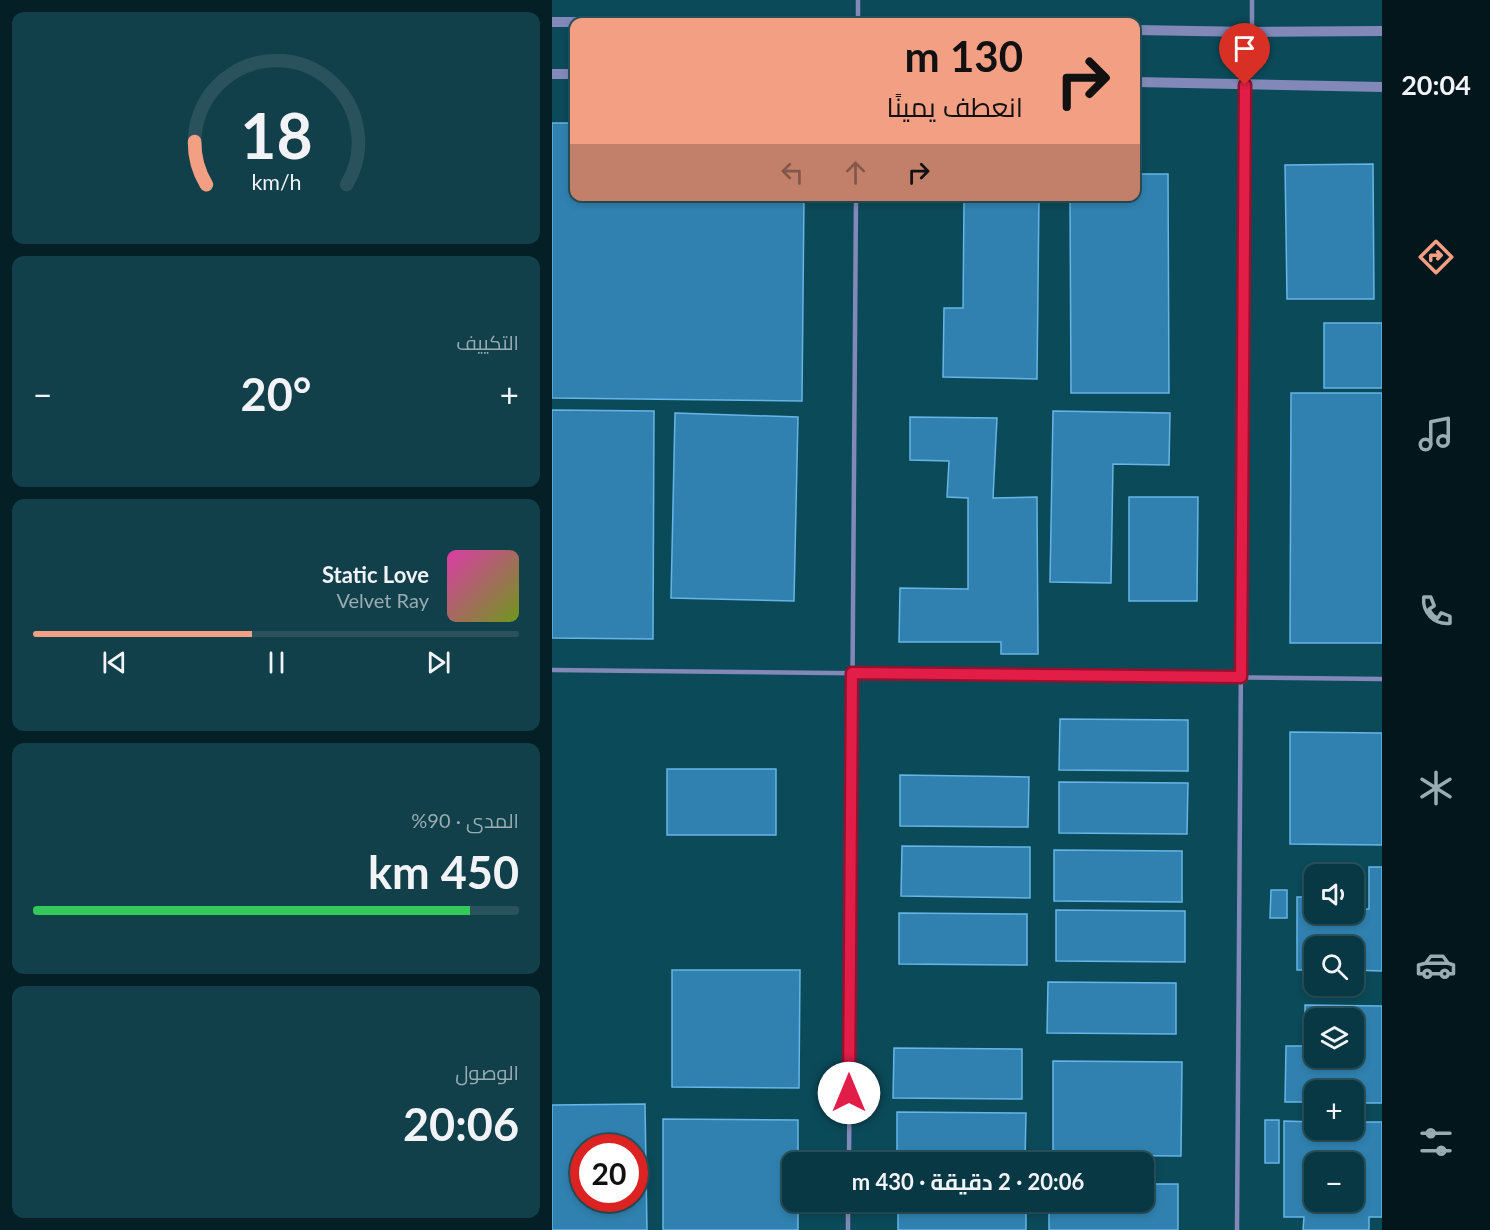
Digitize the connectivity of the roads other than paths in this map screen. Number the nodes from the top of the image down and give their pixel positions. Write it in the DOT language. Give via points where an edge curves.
graph roads {
  1 [pos="858,0"];
  2 [pos="1252,0"];
  3 [pos="858,18"];
  4 [pos="552,22"];
  5 [pos="570,22"];
  6 [pos="1140,30"];
  7 [pos="1382,31"];
  8 [pos="1252,32"];
  9 [pos="552,74"];
  10 [pos="570,74"];
  11 [pos="1140,82"];
  12 [pos="1245,85"];
  13 [pos="1382,87"];
  14 [pos="856,201"];
  15 [pos="552,670"];
  16 [pos="852,673"];
  17 [pos="1241,677"];
  18 [pos="1382,679"];
  19 [pos="849,1152"];
  20 [pos="848,1212"];
  21 [pos="848,1230"];
  22 [pos="1237,1230"];
  1 -- 3 [label="lane"];
  2 -- 8 [label="lane"];
  4 -- 5 [label="street"];
  6 -- 8 [label="street"];
  7 -- 8 [label="street"];
  9 -- 10 [label="street"];
  11 -- 12 [label="street"];
  12 -- 13 [label="street"];
  12 -- 17 [label="lane"];
  14 -- 16 [label="lane"];
  15 -- 16 [label="lane"];
  16 -- 17 [label="lane"];
  16 -- 19 [label="lane"];
  17 -- 18 [label="lane"];
  17 -- 22 [label="lane"];
  20 -- 21 [label="lane"];
}
